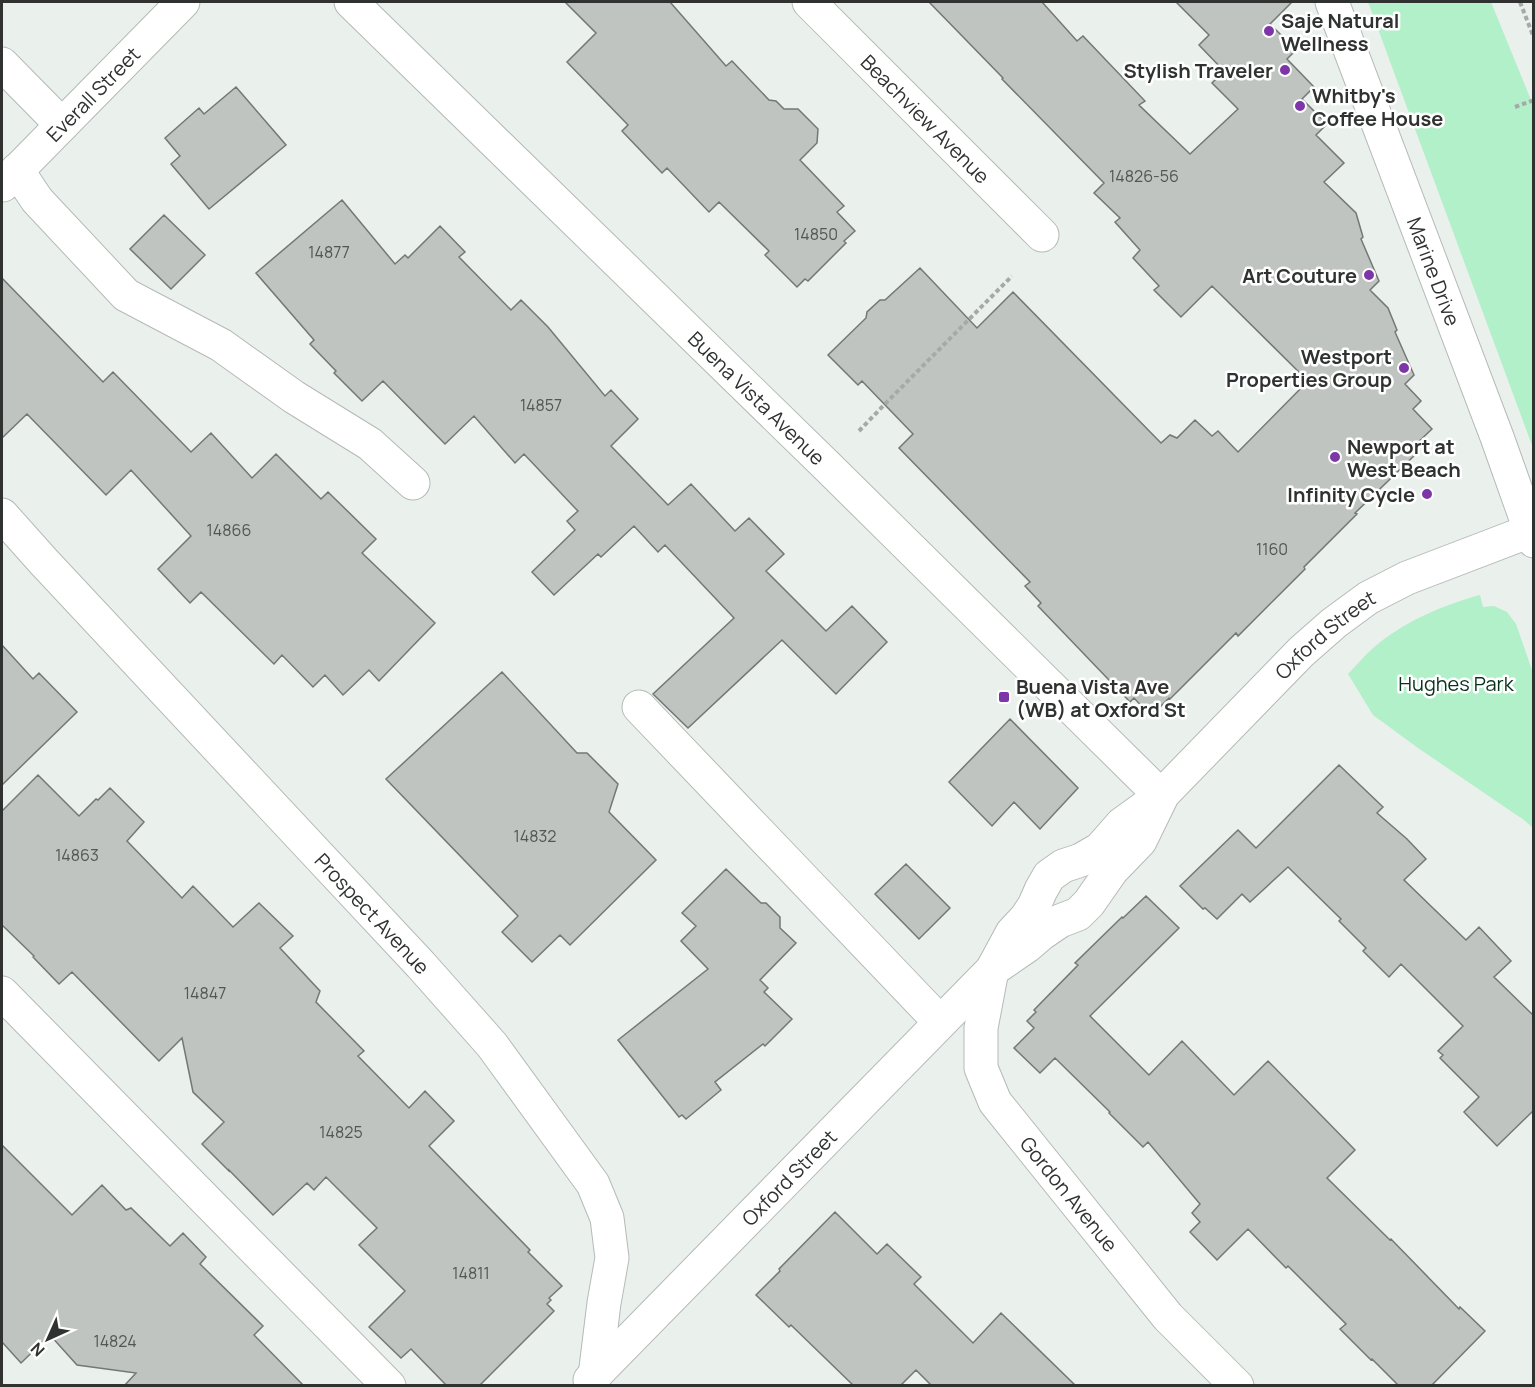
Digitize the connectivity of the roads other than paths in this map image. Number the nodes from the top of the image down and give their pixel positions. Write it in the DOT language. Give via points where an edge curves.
graph roads {
  1 [pos="183,2"];
  2 [pos="351,2"];
  3 [pos="1332,2"];
  4 [pos="813,3"];
  5 [pos="2,64"];
  6 [pos="62,125"];
  7 [pos="9,178"];
  8 [pos="1042,235"];
  9 [pos="413,483"];
  10 [pos="2,515"];
  11 [pos="1532,536"];
  12 [pos="639,707"];
  13 [pos="1161,796"];
  14 [pos="992,970"];
  15 [pos="2,993"];
  16 [pos="940,1022"];
  17 [pos="590,1381"];
  18 [pos="389,1386"];
  19 [pos="1237,1386"];
  1 -- 6 [label="street, Everall Street"];
  2 -- 13 [label="street, Buena Vista Avenue"];
  3 -- 11 [label="street, Marine Drive"];
  4 -- 8 [label="street, Beachview Avenue"];
  5 -- 6 [label="street"];
  6 -- 7 [label="street, Everall Street"];
  7 -- 9 [label="street" via="37,200 126,295 221,345 370,444"];
  10 -- 17 [label="street, Prospect Avenue" via="422,965 484,1036 593,1184 607,1218 612,1258"];
  11 -- 13 [label="street, Oxford Street" via="1407,579 1368,598 1300,652"];
  12 -- 16 [label="street"];
  13 -- 14 [label="street, Oxford Street" via="1140,841 1112,870 1089,903"];
  13 -- 14 [label="street, Oxford Street" via="1122,824 1100,849 1049,876"];
  14 -- 16 [label="street, Oxford Street"];
  14 -- 19 [label="street, Gordon Avenue" via="981,1028 981,1068 995,1102 1168,1317"];
  15 -- 18 [label="street"];
  16 -- 17 [label="street, Oxford Street"];
}
